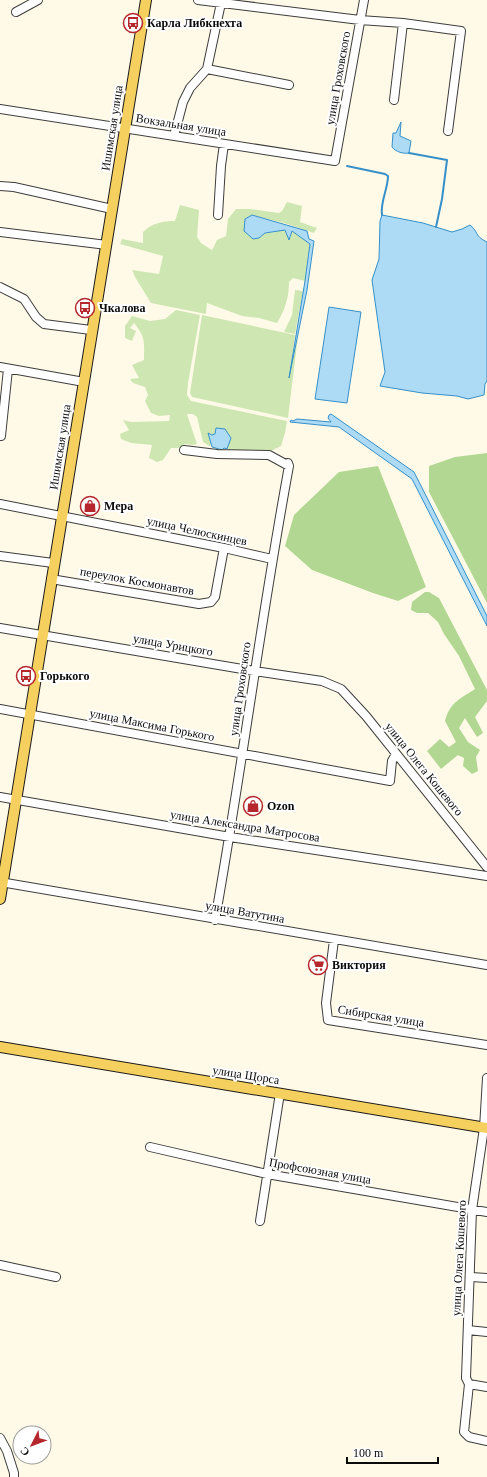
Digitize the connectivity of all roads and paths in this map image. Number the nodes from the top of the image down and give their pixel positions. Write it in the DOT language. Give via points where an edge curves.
graph roads {
  1 [pos="38,0"];
  2 [pos="146,0"];
  3 [pos="198,0"];
  4 [pos="364,0"];
  5 [pos="222,3"];
  6 [pos="16,12"];
  7 [pos="360,20"];
  8 [pos="403,23"];
  9 [pos="207,69"];
  10 [pos="289,85"];
  11 [pos="394,100"];
  12 [pos="0,109"];
  13 [pos="126,128"];
  14 [pos="448,131"];
  15 [pos="174,136"];
  16 [pos="224,144"];
  17 [pos="335,160"];
  18 [pos="0,186"];
  19 [pos="112,209"];
  20 [pos="218,215"];
  21 [pos="0,232"];
  22 [pos="107,246"];
  23 [pos="0,288"];
  24 [pos="91,330"];
  25 [pos="4,368"];
  26 [pos="84,382"];
  27 [pos="0,436"];
  28 [pos="184,450"];
  29 [pos="0,504"];
  30 [pos="62,516"];
  31 [pos="224,548"];
  32 [pos="0,556"];
  33 [pos="272,559"];
  34 [pos="53,563"];
  35 [pos="51,579"];
  36 [pos="0,628"];
  37 [pos="41,635"];
  38 [pos="254,671"];
  39 [pos="340,689"];
  40 [pos="0,709"];
  41 [pos="29,714"];
  42 [pos="242,754"];
  43 [pos="396,754"];
  44 [pos="0,797"];
  45 [pos="15,800"];
  46 [pos="230,837"];
  47 [pos="487,867"];
  48 [pos="487,876"];
  49 [pos="1,882"];
  50 [pos="0,899"];
  51 [pos="216,920"];
  52 [pos="334,940"];
  53 [pos="487,965"];
  54 [pos="487,1045"];
  55 [pos="0,1047"];
  56 [pos="487,1078"];
  57 [pos="280,1094"];
  58 [pos="486,1128"];
  59 [pos="150,1147"];
  60 [pos="267,1174"];
  61 [pos="472,1210"];
  62 [pos="487,1212"];
  63 [pos="260,1222"];
  64 [pos="0,1265"];
  65 [pos="56,1277"];
  66 [pos="471,1277"];
  67 [pos="487,1278"];
  68 [pos="468,1330"];
  69 [pos="487,1332"];
  70 [pos="469,1384"];
  71 [pos="487,1387"];
  72 [pos="0,1438"];
  73 [pos="487,1441"];
  74 [pos="14,1477"];
  1 -- 6 [label="street"];
  2 -- 13 [label="main road, Ишимская улица"];
  3 -- 5 [label="street"];
  4 -- 7 [label="street, улица Гроховского"];
  5 -- 7 [label="street"];
  5 -- 9 [label="street"];
  7 -- 8 [label="street"];
  7 -- 17 [label="street, улица Гроховского"];
  8 -- 11 [label="street"];
  8 -- 14 [label="street" via="461,32"];
  9 -- 10 [label="street"];
  9 -- 15 [label="street" via="190,88 183,102"];
  12 -- 13 [label="street, Вокзальная улица"];
  13 -- 15 [label="street, Вокзальная улица"];
  13 -- 19 [label="main road, Ишимская улица"];
  15 -- 16 [label="street, Вокзальная улица"];
  16 -- 17 [label="street, Вокзальная улица"];
  16 -- 20 [label="street"];
  18 -- 19 [label="street"];
  19 -- 22 [label="main road, Ишимская улица"];
  21 -- 22 [label="street"];
  22 -- 24 [label="main road, Ишимская улица"];
  23 -- 24 [label="street" via="24,299 44,324"];
  24 -- 26 [label="main road, Ишимская улица"];
  25 -- 26 [label="street"];
  25 -- 27 [label="street"];
  26 -- 30 [label="main road, Ишимская улица"];
  28 -- 33 [label="street, улица Гроховского" via="217,454 269,455 289,465"];
  29 -- 30 [label="street, улица Челюскинцев"];
  30 -- 31 [label="street, улица Челюскинцев"];
  30 -- 34 [label="main road, Ишимская улица"];
  31 -- 33 [label="street, улица Челюскинцев"];
  31 -- 35 [label="street, переулок Космонавтов" via="215,597 211,602 199,604"];
  32 -- 34 [label="street"];
  33 -- 38 [label="street, улица Гроховского"];
  34 -- 35 [label="main road, Ишимская улица"];
  35 -- 37 [label="main road, Ишимская улица"];
  36 -- 37 [label="street, улица Урицкого"];
  37 -- 38 [label="street, улица Урицкого"];
  37 -- 41 [label="main road, Ишимская улица"];
  38 -- 39 [label="street, улица Урицкого" via="322,681"];
  38 -- 42 [label="street, улица Гроховского"];
  39 -- 43 [label="street, улица Олега Кошевого" via="366,716"];
  40 -- 41 [label="street, улица Максима Горького"];
  41 -- 42 [label="street, улица Максима Горького"];
  41 -- 45 [label="main road, Ишимская улица"];
  42 -- 43 [label="street, улица Максима Горького" via="390,781 392,761"];
  42 -- 46 [label="street, улица Гроховского"];
  43 -- 47 [label="street, улица Олега Кошевого"];
  44 -- 45 [label="street, улица Александра Матросова"];
  45 -- 46 [label="street, улица Александра Матросова"];
  45 -- 49 [label="main road, Ишимская улица"];
  46 -- 48 [label="street, улица Александра Матросова"];
  46 -- 51 [label="street, улица Гроховского"];
  49 -- 50 [label="main road, Ишимская улица"];
  49 -- 51 [label="street, улица Ватутина"];
  51 -- 52 [label="street, улица Ватутина"];
  52 -- 53 [label="street, улица Ватутина"];
  52 -- 54 [label="street, Сибирская улица" via="326,1003 328,1020"];
  55 -- 57 [label="main road, улица Щорса"];
  56 -- 58 [label="street, улица Олега Кошевого"];
  57 -- 58 [label="main road, улица Щорса"];
  57 -- 60 [label="street"];
  58 -- 61 [label="street, улица Олега Кошевого"];
  59 -- 60 [label="street, Профсоюзная улица"];
  60 -- 61 [label="street, Профсоюзная улица"];
  60 -- 63 [label="street"];
  61 -- 62 [label="street, Профсоюзная улица"];
  61 -- 66 [label="street, улица Олега Кошевого"];
  64 -- 65 [label="street"];
  66 -- 67 [label="street"];
  66 -- 68 [label="street, улица Олега Кошевого"];
  68 -- 69 [label="street"];
  68 -- 70 [label="street, улица Олега Кошевого" via="466,1378"];
  70 -- 71 [label="street"];
  70 -- 73 [label="street, улица Олега Кошевого" via="464,1432 469,1437"];
  72 -- 74 [label="street"];
}
